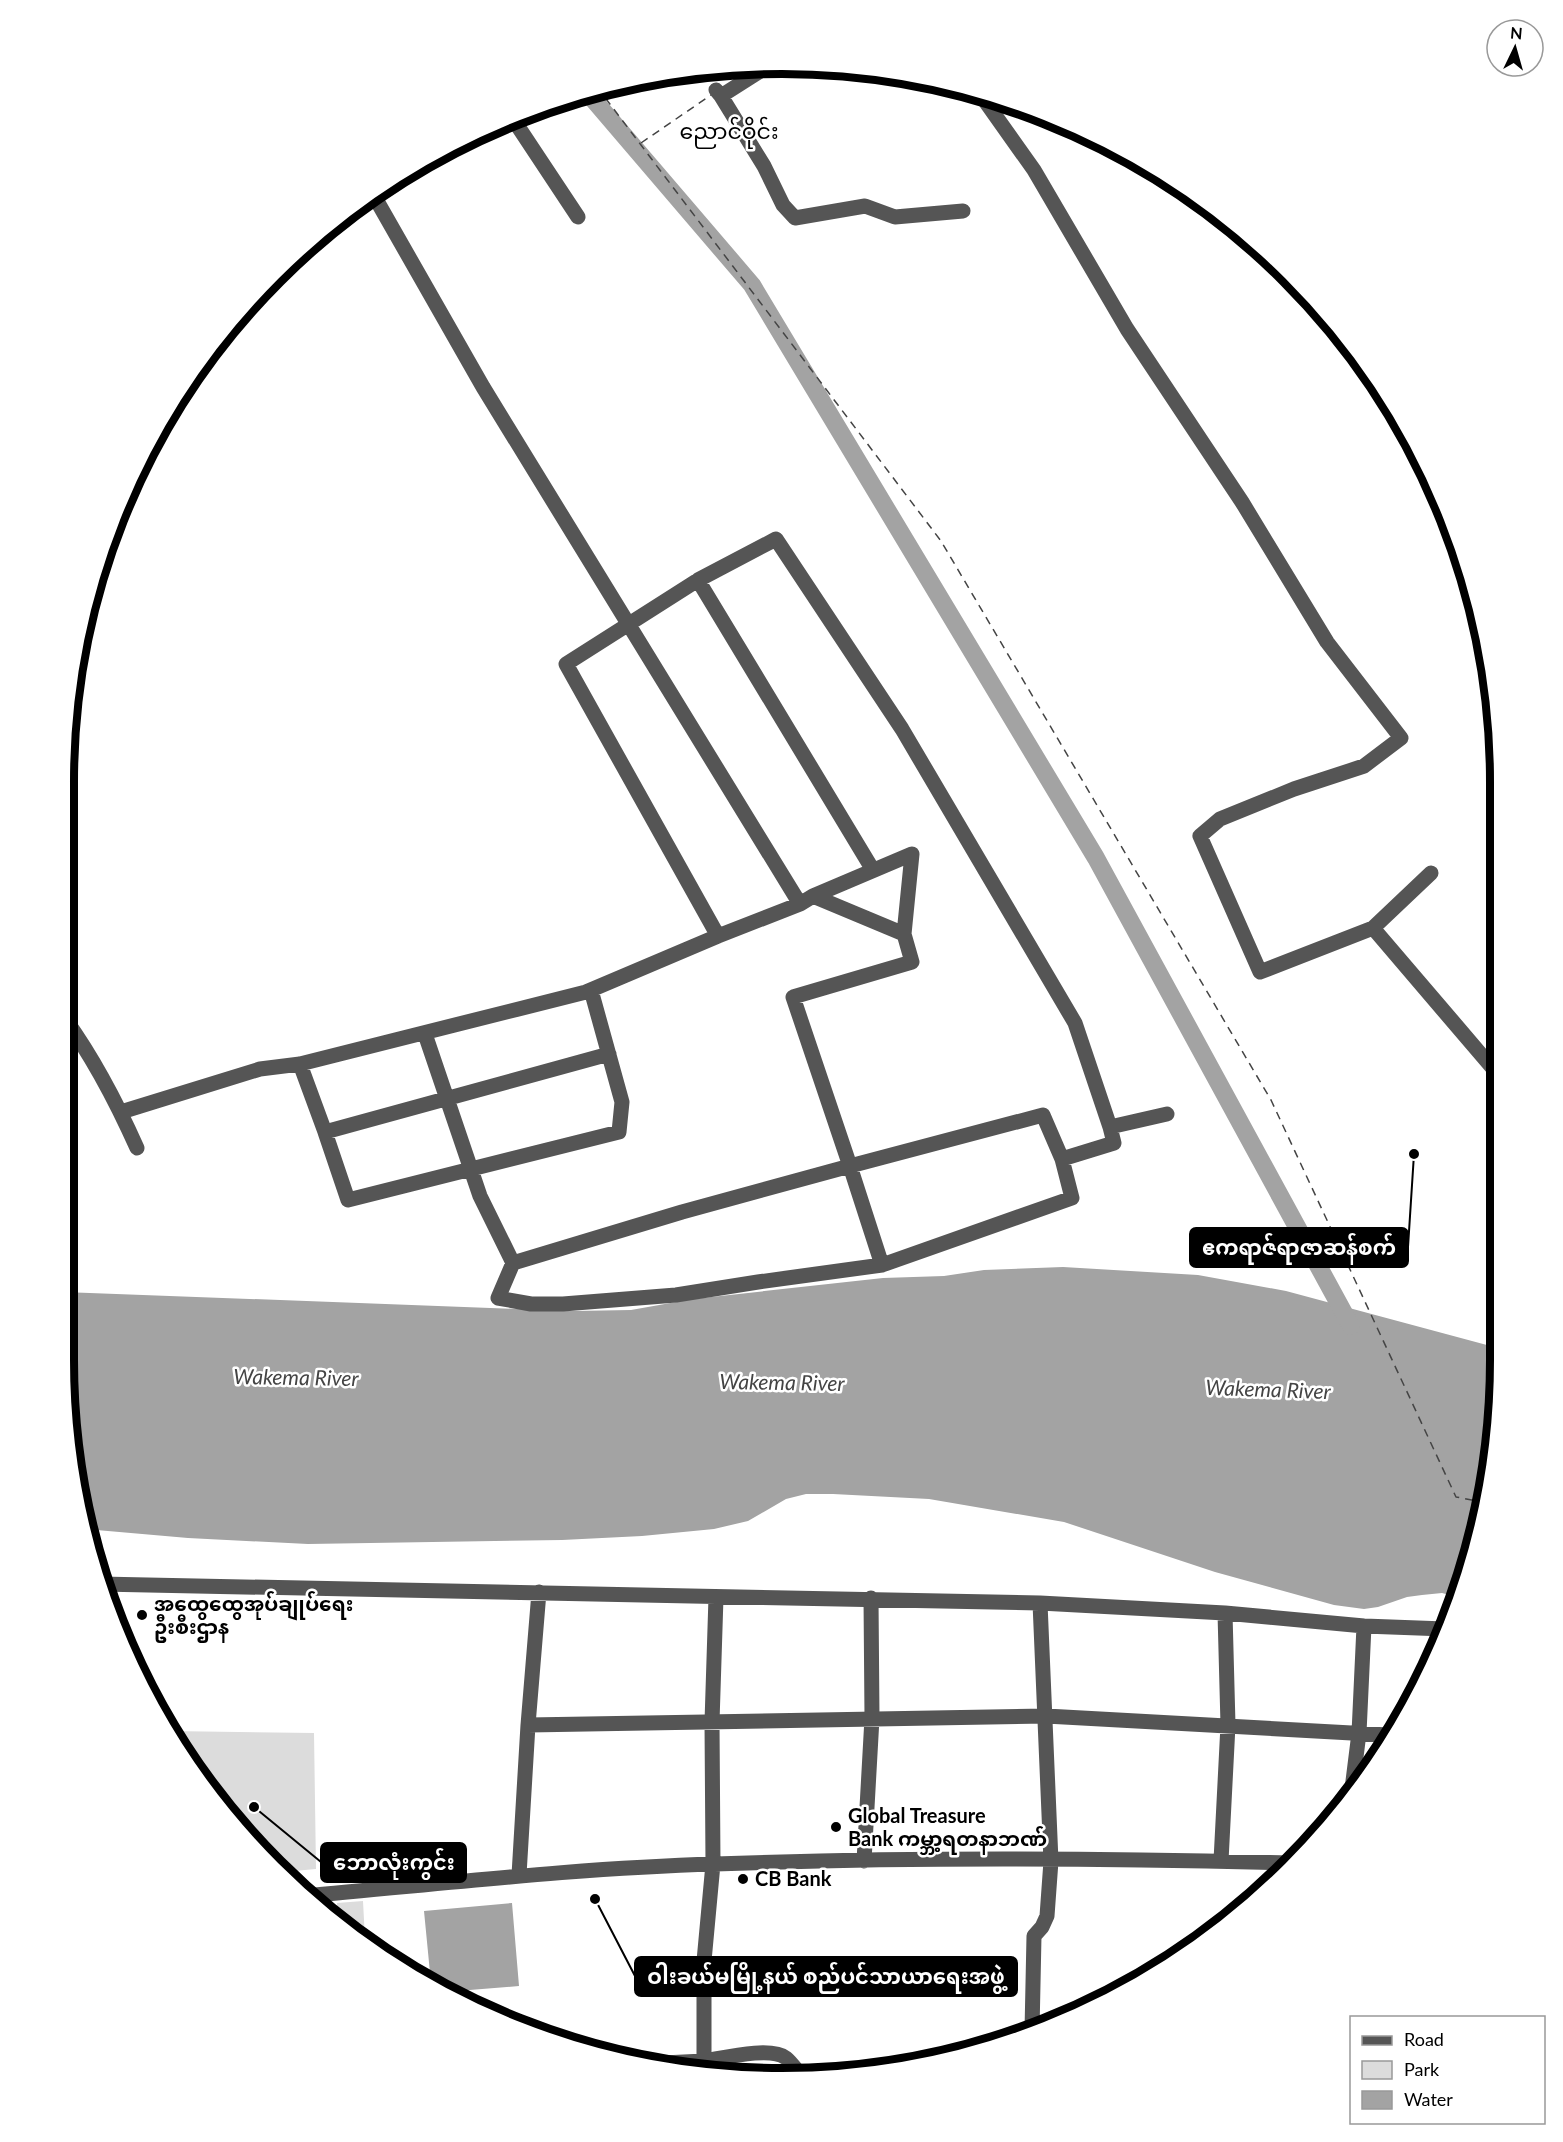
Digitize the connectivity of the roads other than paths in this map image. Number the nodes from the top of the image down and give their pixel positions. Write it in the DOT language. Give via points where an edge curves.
graph roads {
  1 [pos="753,75"];
  2 [pos="988,105"];
  3 [pos="517,125"];
  4 [pos="377,201"];
  5 [pos="963,211"];
  6 [pos="578,217"];
  7 [pos="698,580"];
  8 [pos="629,625"];
  9 [pos="873,870"];
  10 [pos="1431,873"];
  11 [pos="813,896"];
  12 [pos="800,904"];
  13 [pos="1372,928"];
  14 [pos="904,934"];
  15 [pos="718,936"];
  16 [pos="591,990"];
  17 [pos="74,1031"];
  18 [pos="425,1034"];
  19 [pos="609,1054"];
  20 [pos="300,1064"];
  21 [pos="1490,1065"];
  22 [pos="447,1100"];
  23 [pos="121,1112"];
  24 [pos="1167,1114"];
  25 [pos="1110,1127"];
  26 [pos="325,1132"];
  27 [pos="136,1148"];
  28 [pos="1062,1159"];
  29 [pos="850,1166"];
  30 [pos="471,1170"];
  31 [pos="513,1263"];
  32 [pos="882,1265"];
  33 [pos="110,1584"];
  34 [pos="539,1592"];
  35 [pos="716,1597"];
  36 [pos="871,1598"];
  37 [pos="1040,1603"];
  38 [pos="1225,1613"];
  39 [pos="1364,1626"];
  40 [pos="1437,1629"];
  41 [pos="1046,1716"];
  42 [pos="872,1718"];
  43 [pos="712,1722"];
  44 [pos="528,1725"];
  45 [pos="1228,1725"];
  46 [pos="1359,1732"];
  47 [pos="1382,1734"];
  48 [pos="1353,1777"];
  49 [pos="864,1861"];
  50 [pos="1051,1861"];
  51 [pos="1221,1861"];
  52 [pos="1280,1863"];
  53 [pos="713,1864"];
  54 [pos="519,1875"];
  55 [pos="321,1898"];
  56 [pos="1032,2022"];
  57 [pos="703,2064"];
  58 [pos="714,2065"];
  59 [pos="794,2068"];
  1 -- 5 [label="street" via="716,95 764,165 783,205 795,218 865,206 895,217"];
  2 -- 13 [label="street" via="1034,170 1127,329 1242,502 1327,642 1401,738 1364,766 1220,819 1200,836 1260,972"];
  3 -- 6 [label="street"];
  4 -- 8 [label="street" via="483,387"];
  7 -- 8 [label="street"];
  7 -- 9 [label="street"];
  7 -- 25 [label="street" via="776,539 902,729 1075,1023"];
  8 -- 12 [label="street"];
  8 -- 15 [label="street" via="566,664"];
  9 -- 11 [label="street"];
  9 -- 14 [label="street" via="912,854"];
  10 -- 13 [label="street"];
  11 -- 12 [label="street"];
  11 -- 14 [label="street"];
  12 -- 15 [label="street"];
  13 -- 21 [label="street"];
  14 -- 29 [label="street" via="912,962 793,998"];
  15 -- 16 [label="street"];
  16 -- 18 [label="street"];
  16 -- 19 [label="street"];
  17 -- 23 [label="street"];
  18 -- 20 [label="street"];
  18 -- 22 [label="street"];
  19 -- 22 [label="street"];
  19 -- 30 [label="street" via="622,1102 620,1132"];
  20 -- 23 [label="street" via="260,1069"];
  20 -- 26 [label="street"];
  22 -- 26 [label="street"];
  22 -- 30 [label="street"];
  23 -- 27 [label="street"];
  24 -- 25 [label="street"];
  25 -- 28 [label="street" via="1114,1143"];
  26 -- 30 [label="street" via="348,1200"];
  28 -- 29 [label="street" via="1043,1115"];
  28 -- 32 [label="street" via="1072,1198"];
  29 -- 31 [label="street"];
  29 -- 32 [label="street"];
  30 -- 31 [label="street"];
  31 -- 32 [label="street" via="498,1298 531,1304 676,1295"];
  33 -- 34 [label="street"];
  34 -- 35 [label="street"];
  34 -- 44 [label="street"];
  35 -- 36 [label="street"];
  35 -- 43 [label="street"];
  36 -- 37 [label="street"];
  36 -- 42 [label="street"];
  37 -- 38 [label="street"];
  37 -- 41 [label="street"];
  38 -- 39 [label="street"];
  38 -- 45 [label="street"];
  39 -- 40 [label="street"];
  39 -- 46 [label="street"];
  41 -- 42 [label="street"];
  41 -- 45 [label="street"];
  41 -- 50 [label="street"];
  42 -- 43 [label="street"];
  42 -- 49 [label="street"];
  43 -- 44 [label="street"];
  43 -- 53 [label="street"];
  44 -- 54 [label="street"];
  45 -- 46 [label="street"];
  45 -- 51 [label="street"];
  46 -- 47 [label="street"];
  46 -- 48 [label="street"];
  49 -- 50 [label="street"];
  49 -- 53 [label="street"];
  50 -- 51 [label="street"];
  50 -- 56 [label="street" via="1047,1916 1034,1936"];
  51 -- 52 [label="street"];
  53 -- 54 [label="street"];
  53 -- 57 [label="street" via="704,1961"];
  54 -- 55 [label="street"];
  58 -- 59 [label="street" via="767,2053 786,2058"];
}
